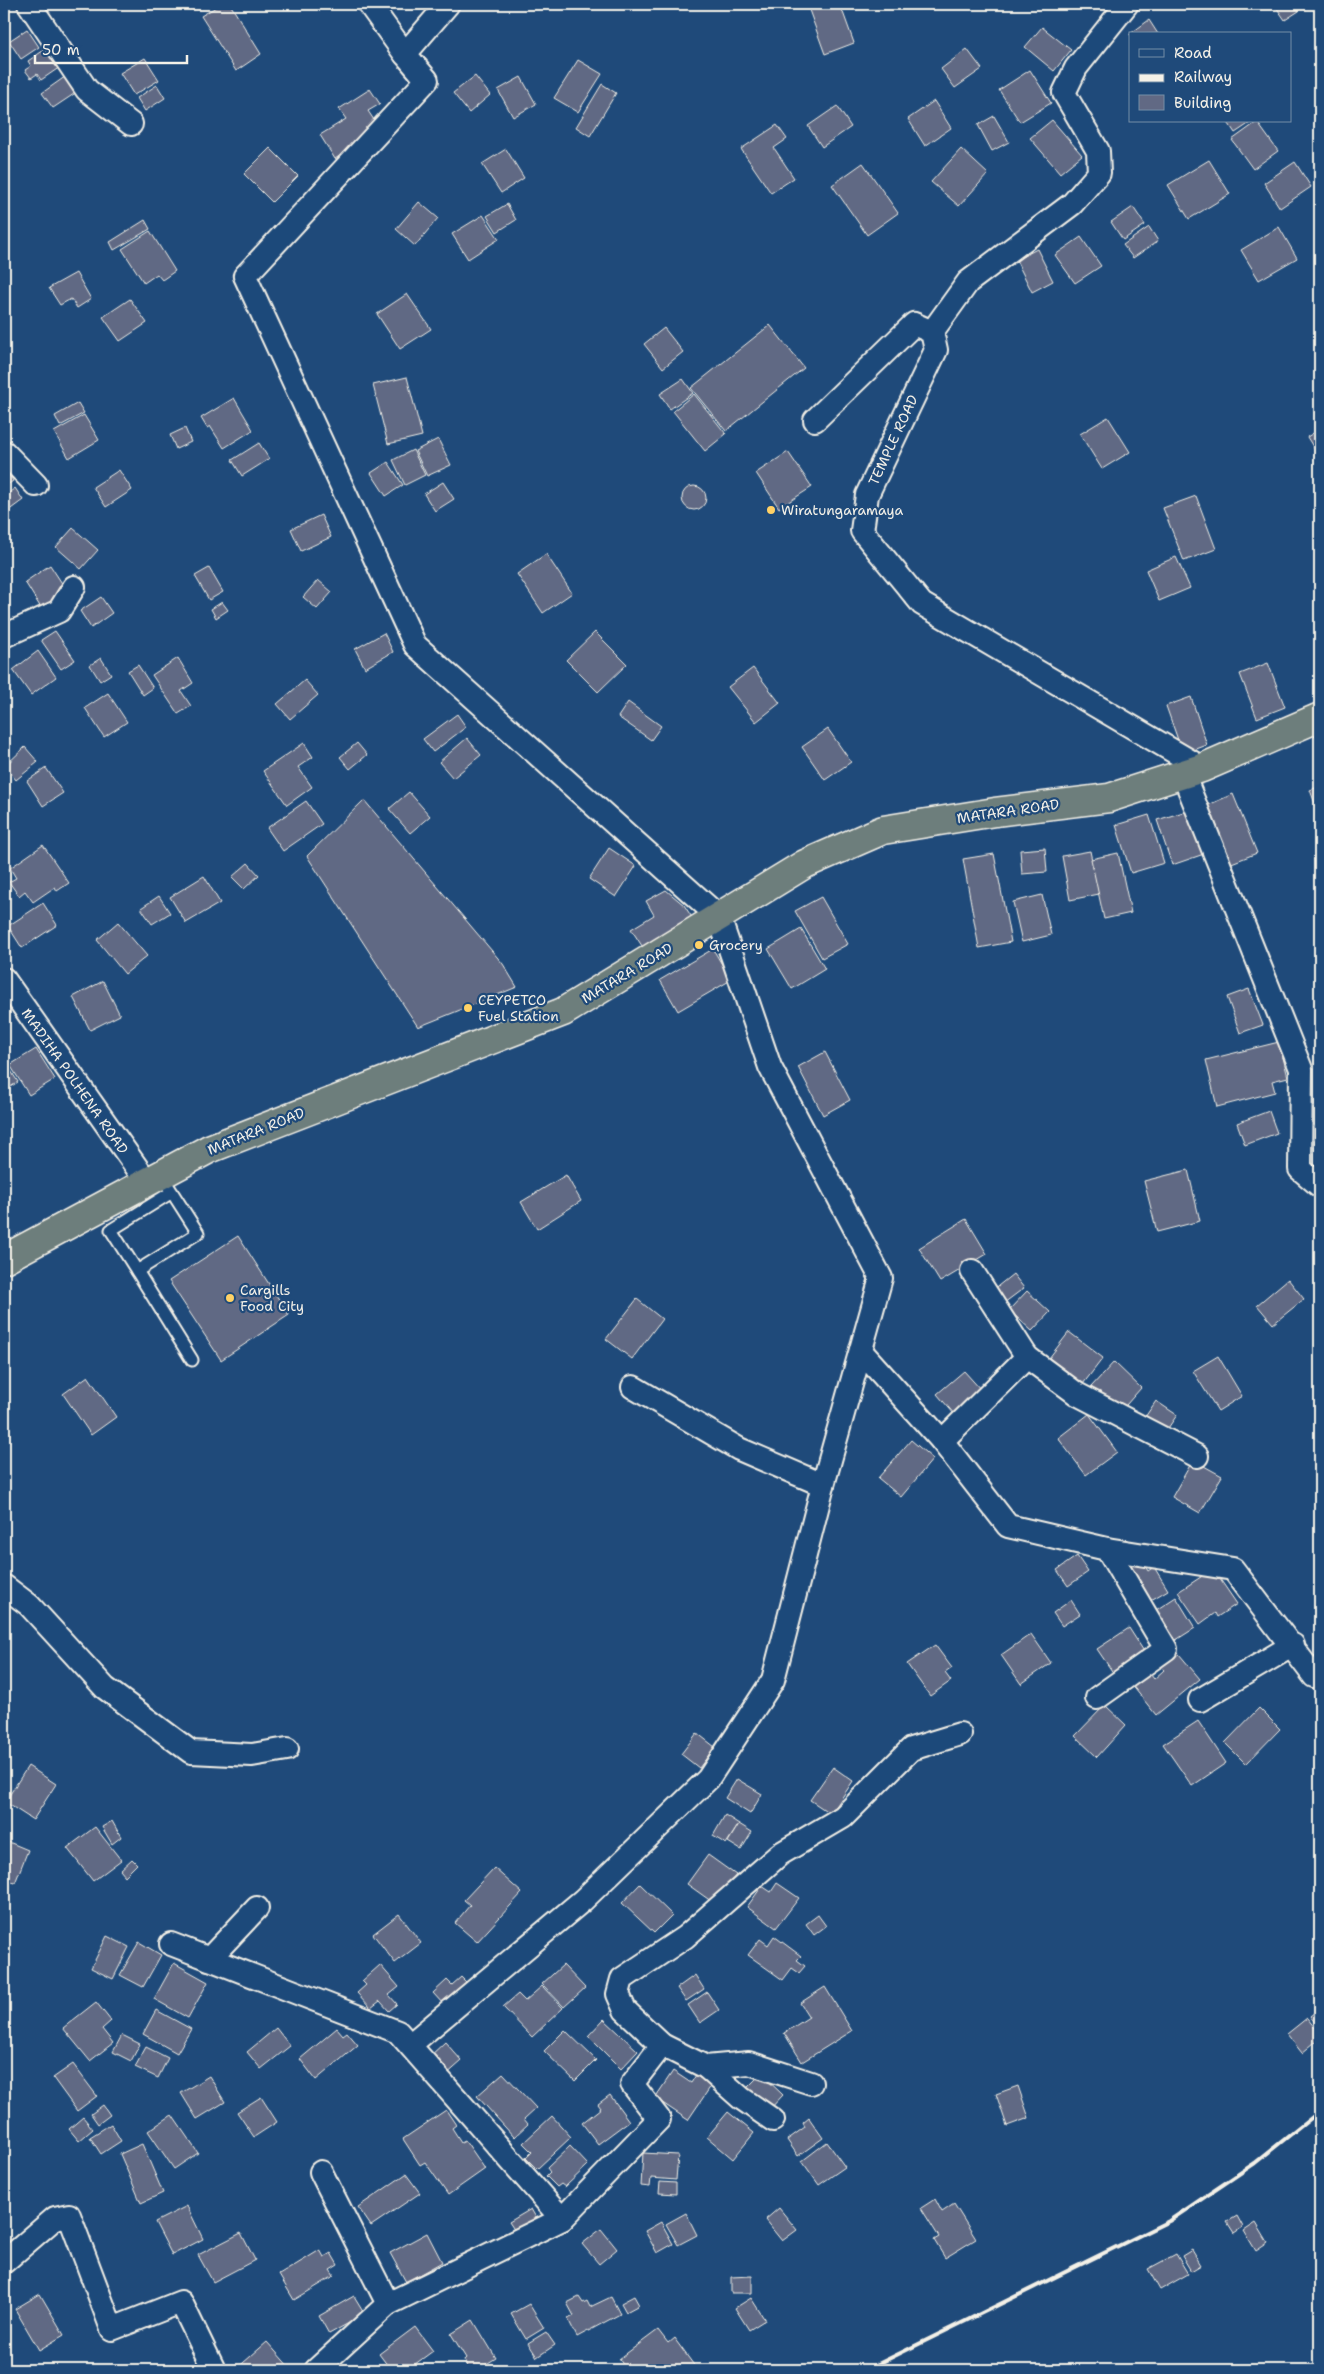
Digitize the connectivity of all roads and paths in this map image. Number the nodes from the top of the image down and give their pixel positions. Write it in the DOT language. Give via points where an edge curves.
graph roads {
  1 [pos="29,4"];
  2 [pos="370,4"];
  3 [pos="448,4"];
  4 [pos="1127,4"];
  5 [pos="405,54"];
  6 [pos="131,124"];
  7 [pos="932,332"];
  8 [pos="815,420"];
  9 [pos="4,452"];
  10 [pos="36,484"];
  11 [pos="74,588"];
  12 [pos="4,636"];
  13 [pos="1320,717"];
  14 [pos="1192,771"];
  15 [pos="719,918"];
  16 [pos="4,979"];
  17 [pos="160,1183"];
  18 [pos="1320,1186"];
  19 [pos="4,1259"];
  20 [pos="137,1271"];
  21 [pos="972,1271"];
  22 [pos="861,1351"];
  23 [pos="1027,1357"];
  24 [pos="192,1360"];
  25 [pos="633,1388"];
  26 [pos="942,1441"];
  27 [pos="1198,1456"];
  28 [pos="823,1485"];
  29 [pos="1107,1549"];
  30 [pos="4,1586"];
  31 [pos="1293,1645"];
  32 [pos="1314,1676"];
  33 [pos="1097,1698"];
  34 [pos="1200,1700"];
  35 [pos="960,1734"];
  36 [pos="287,1749"];
  37 [pos="257,1908"];
  38 [pos="171,1944"];
  39 [pos="210,1959"];
  40 [pos="411,2044"];
  41 [pos="662,2045"];
  42 [pos="706,2067"];
  43 [pos="811,2083"];
  44 [pos="773,2120"];
  45 [pos="321,2172"];
  46 [pos="562,2220"];
  47 [pos="4,2262"];
  48 [pos="388,2304"];
  49 [pos="214,2370"];
  50 [pos="318,2370"];
  1 -- 6 [label="street" via="87,90"];
  2 -- 5 [label="street"];
  3 -- 5 [label="street"];
  4 -- 7 [label="street" via="1076,68 1064,93 1098,151 1099,173 1072,204 968,282"];
  5 -- 15 [label="street" via="427,80 245,276 415,645"];
  7 -- 8 [label="street" via="914,324"];
  7 -- 14 [label="street, TEMPLE ROAD" via="936,350 867,495 862,531 922,604"];
  9 -- 10 [label="street"];
  11 -- 12 [label="street" via="59,611"];
  13 -- 14 [label="highway, MATARA ROAD"];
  14 -- 15 [label="highway, MATARA ROAD" via="1109,798 883,830 805,864"];
  14 -- 18 [label="street" via="1301,1069 1300,1169"];
  15 -- 17 [label="highway, MATARA ROAD" via="563,1012 209,1148"];
  15 -- 22 [label="street" via="770,1067 881,1278"];
  16 -- 17 [label="street, MADIHA POLHENA ROAD"];
  17 -- 19 [label="highway, MATARA ROAD"];
  17 -- 20 [label="lane" via="111,1230"];
  17 -- 20 [label="lane" via="198,1233"];
  20 -- 24 [label="lane"];
  21 -- 23 [label="street"];
  22 -- 26 [label="street"];
  22 -- 28 [label="street"];
  23 -- 26 [label="street"];
  23 -- 27 [label="street" via="1077,1394"];
  25 -- 28 [label="street" via="739,1449"];
  26 -- 29 [label="street" via="1008,1526"];
  28 -- 40 [label="street" via="773,1680 708,1779 583,1900"];
  29 -- 31 [label="street" via="1233,1570"];
  29 -- 33 [label="street" via="1166,1649"];
  30 -- 36 [label="street" via="30,1605 105,1688 191,1752 252,1755"];
  31 -- 32 [label="street"];
  31 -- 34 [label="street"];
  35 -- 41 [label="street" via="911,1749 844,1817 780,1854 685,1936 622,1978 618,1994 625,2010"];
  37 -- 39 [label="street"];
  38 -- 39 [label="street"];
  39 -- 40 [label="street" via="398,2032"];
  40 -- 46 [label="street"];
  41 -- 42 [label="street"];
  41 -- 46 [label="street" via="632,2084 659,2119"];
  42 -- 43 [label="street" via="749,2062"];
  42 -- 44 [label="street" via="741,2098"];
  45 -- 48 [label="street"];
  46 -- 48 [label="street"];
  47 -- 49 [label="street" via="56,2218 69,2215 112,2329 181,2302"];
  48 -- 50 [label="street"];
}
